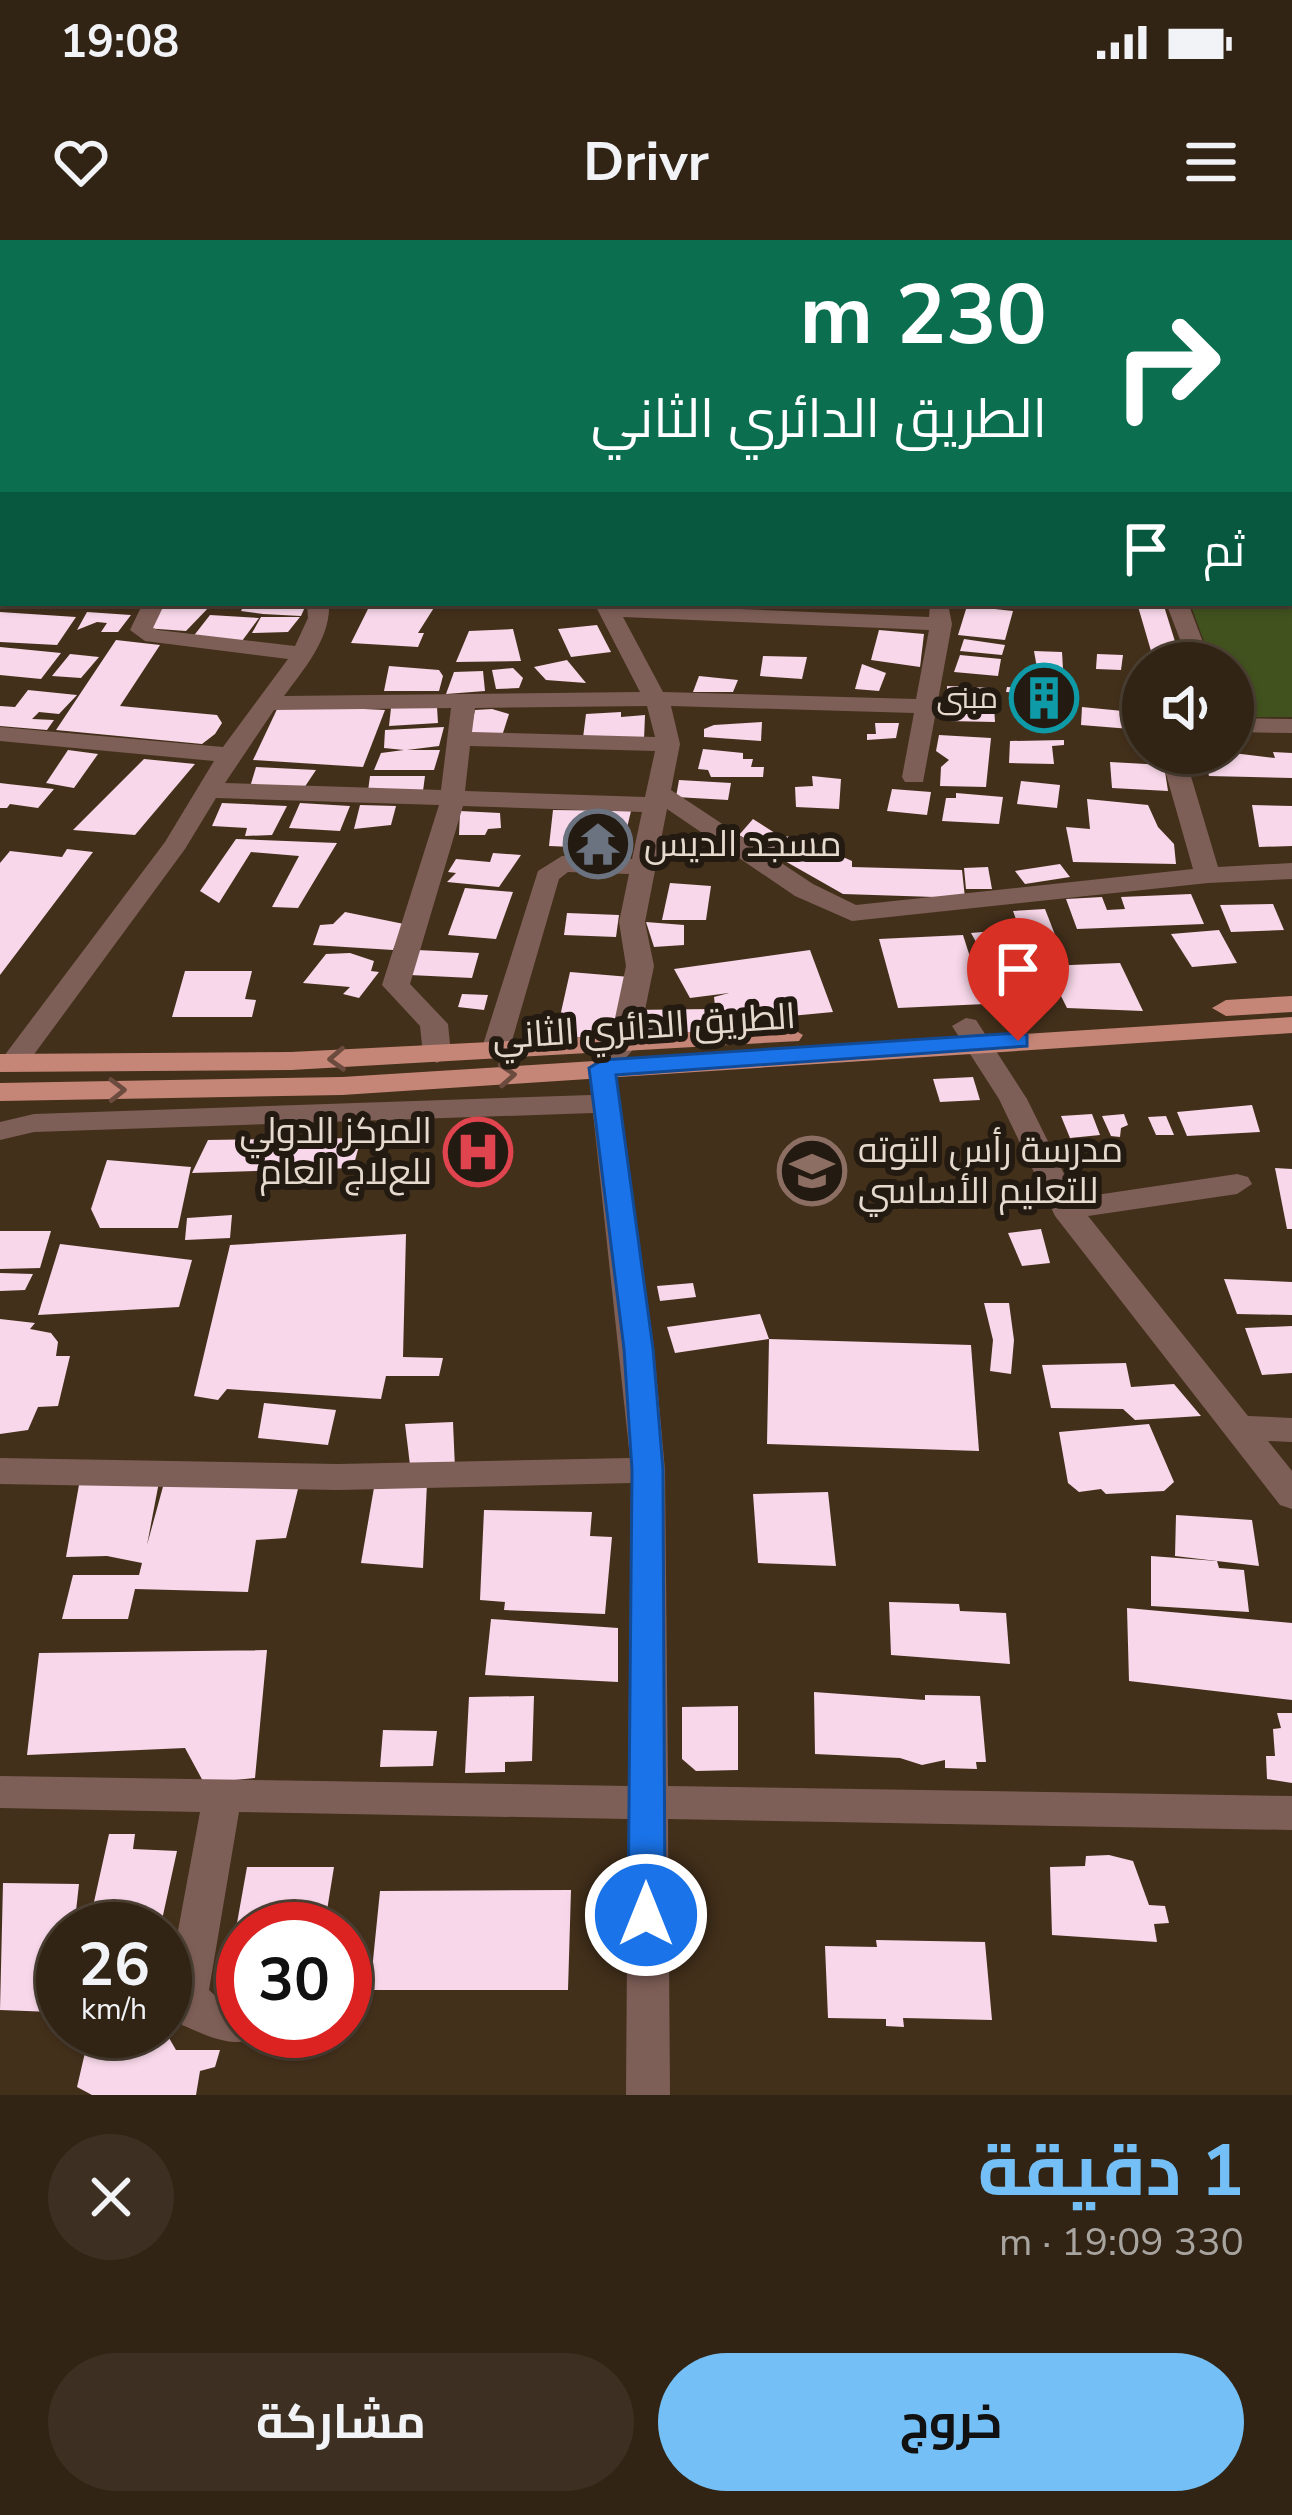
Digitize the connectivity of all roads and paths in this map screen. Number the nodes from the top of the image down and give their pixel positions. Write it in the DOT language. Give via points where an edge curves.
graph roads {
  1 [pos="153,606"];
  2 [pos="319,606"];
  3 [pos="606,606"];
  4 [pos="1178,606"];
  5 [pos="703,608"];
  6 [pos="830,610"];
  7 [pos="939,614"];
  8 [pos="1192,642"];
  9 [pos="303,654"];
  10 [pos="655,698"];
  11 [pos="464,699"];
  12 [pos="268,703"];
  13 [pos="928,706"];
  14 [pos="1254,725"];
  15 [pos="1292,726"];
  16 [pos="0,734"];
  17 [pos="459,739"];
  18 [pos="668,744"];
  19 [pos="230,755"];
  20 [pos="1178,774"];
  21 [pos="914,777"];
  22 [pos="210,790"];
  23 [pos="452,798"];
  24 [pos="657,798"];
  25 [pos="643,867"];
  26 [pos="1292,871"];
  27 [pos="1208,875"];
  28 [pos="1292,1004"];
  29 [pos="1292,1025"];
  30 [pos="971,1034"];
  31 [pos="495,1051"];
  32 [pos="437,1054"];
  33 [pos="7,1062"];
  34 [pos="610,1072"];
  35 [pos="0,1092"];
  36 [pos="0,1131"];
  37 [pos="1237,1184"];
  38 [pos="1066,1209"];
  39 [pos="1240,1428"];
  40 [pos="1292,1430"];
  41 [pos="648,1470"];
  42 [pos="0,1471"];
  43 [pos="1292,1496"];
  44 [pos="0,1792"];
  45 [pos="223,1794"];
  46 [pos="646,1798"];
  47 [pos="1292,1813"];
  48 [pos="216,2019"];
  49 [pos="648,2095"];
  1 -- 9 [label="street" via="141,630 153,636"];
  2 -- 9 [label="street"];
  3 -- 5 [label="street"];
  3 -- 10 [label="street"];
  4 -- 8 [label="street"];
  5 -- 6 [label="street"];
  6 -- 7 [label="street"];
  7 -- 13 [label="street"];
  9 -- 12 [label="street"];
  10 -- 11 [label="street"];
  10 -- 13 [label="street"];
  10 -- 18 [label="street"];
  11 -- 12 [label="street"];
  11 -- 17 [label="street"];
  12 -- 19 [label="street"];
  13 -- 21 [label="street"];
  14 -- 15 [label="street"];
  16 -- 19 [label="street"];
  17 -- 18 [label="street"];
  17 -- 23 [label="street"];
  18 -- 24 [label="street"];
  19 -- 22 [label="street"];
  20 -- 27 [label="street"];
  22 -- 23 [label="street"];
  22 -- 33 [label="street"];
  23 -- 24 [label="street"];
  23 -- 32 [label="street" via="395,985 434,1024"];
  24 -- 25 [label="street"];
  24 -- 27 [label="street" via="852,913"];
  25 -- 31 [label="street" via="562,864 547,876"];
  25 -- 34 [label="street" via="632,922 640,966"];
  26 -- 27 [label="street"];
  28 -- 30 [label="main road, الطريق الدائري الثاني"];
  29 -- 30 [label="main road, الطريق الدائري الثاني"];
  30 -- 34 [label="main road, الطريق الدائري الثاني"];
  30 -- 38 [label="street"];
  31 -- 32 [label="main road, الطريق الدائري الثاني"];
  31 -- 34 [label="main road, الطريق الدائري الثاني"];
  32 -- 33 [label="main road, الطريق الدائري الثاني, one-way"];
  35 -- 34 [label="main road, الطريق الدائري الثاني, one-way" via="342,1087"];
  34 -- 36 [label="street"];
  34 -- 41 [label="street"];
  37 -- 38 [label="street"];
  38 -- 39 [label="street"];
  39 -- 40 [label="street"];
  39 -- 43 [label="street"];
  41 -- 42 [label="street" via="338,1477"];
  41 -- 46 [label="street"];
  44 -- 45 [label="street"];
  45 -- 46 [label="street"];
  45 -- 48 [label="street" via="188,1990 196,2011"];
  46 -- 47 [label="street"];
  46 -- 49 [label="street"];
}
